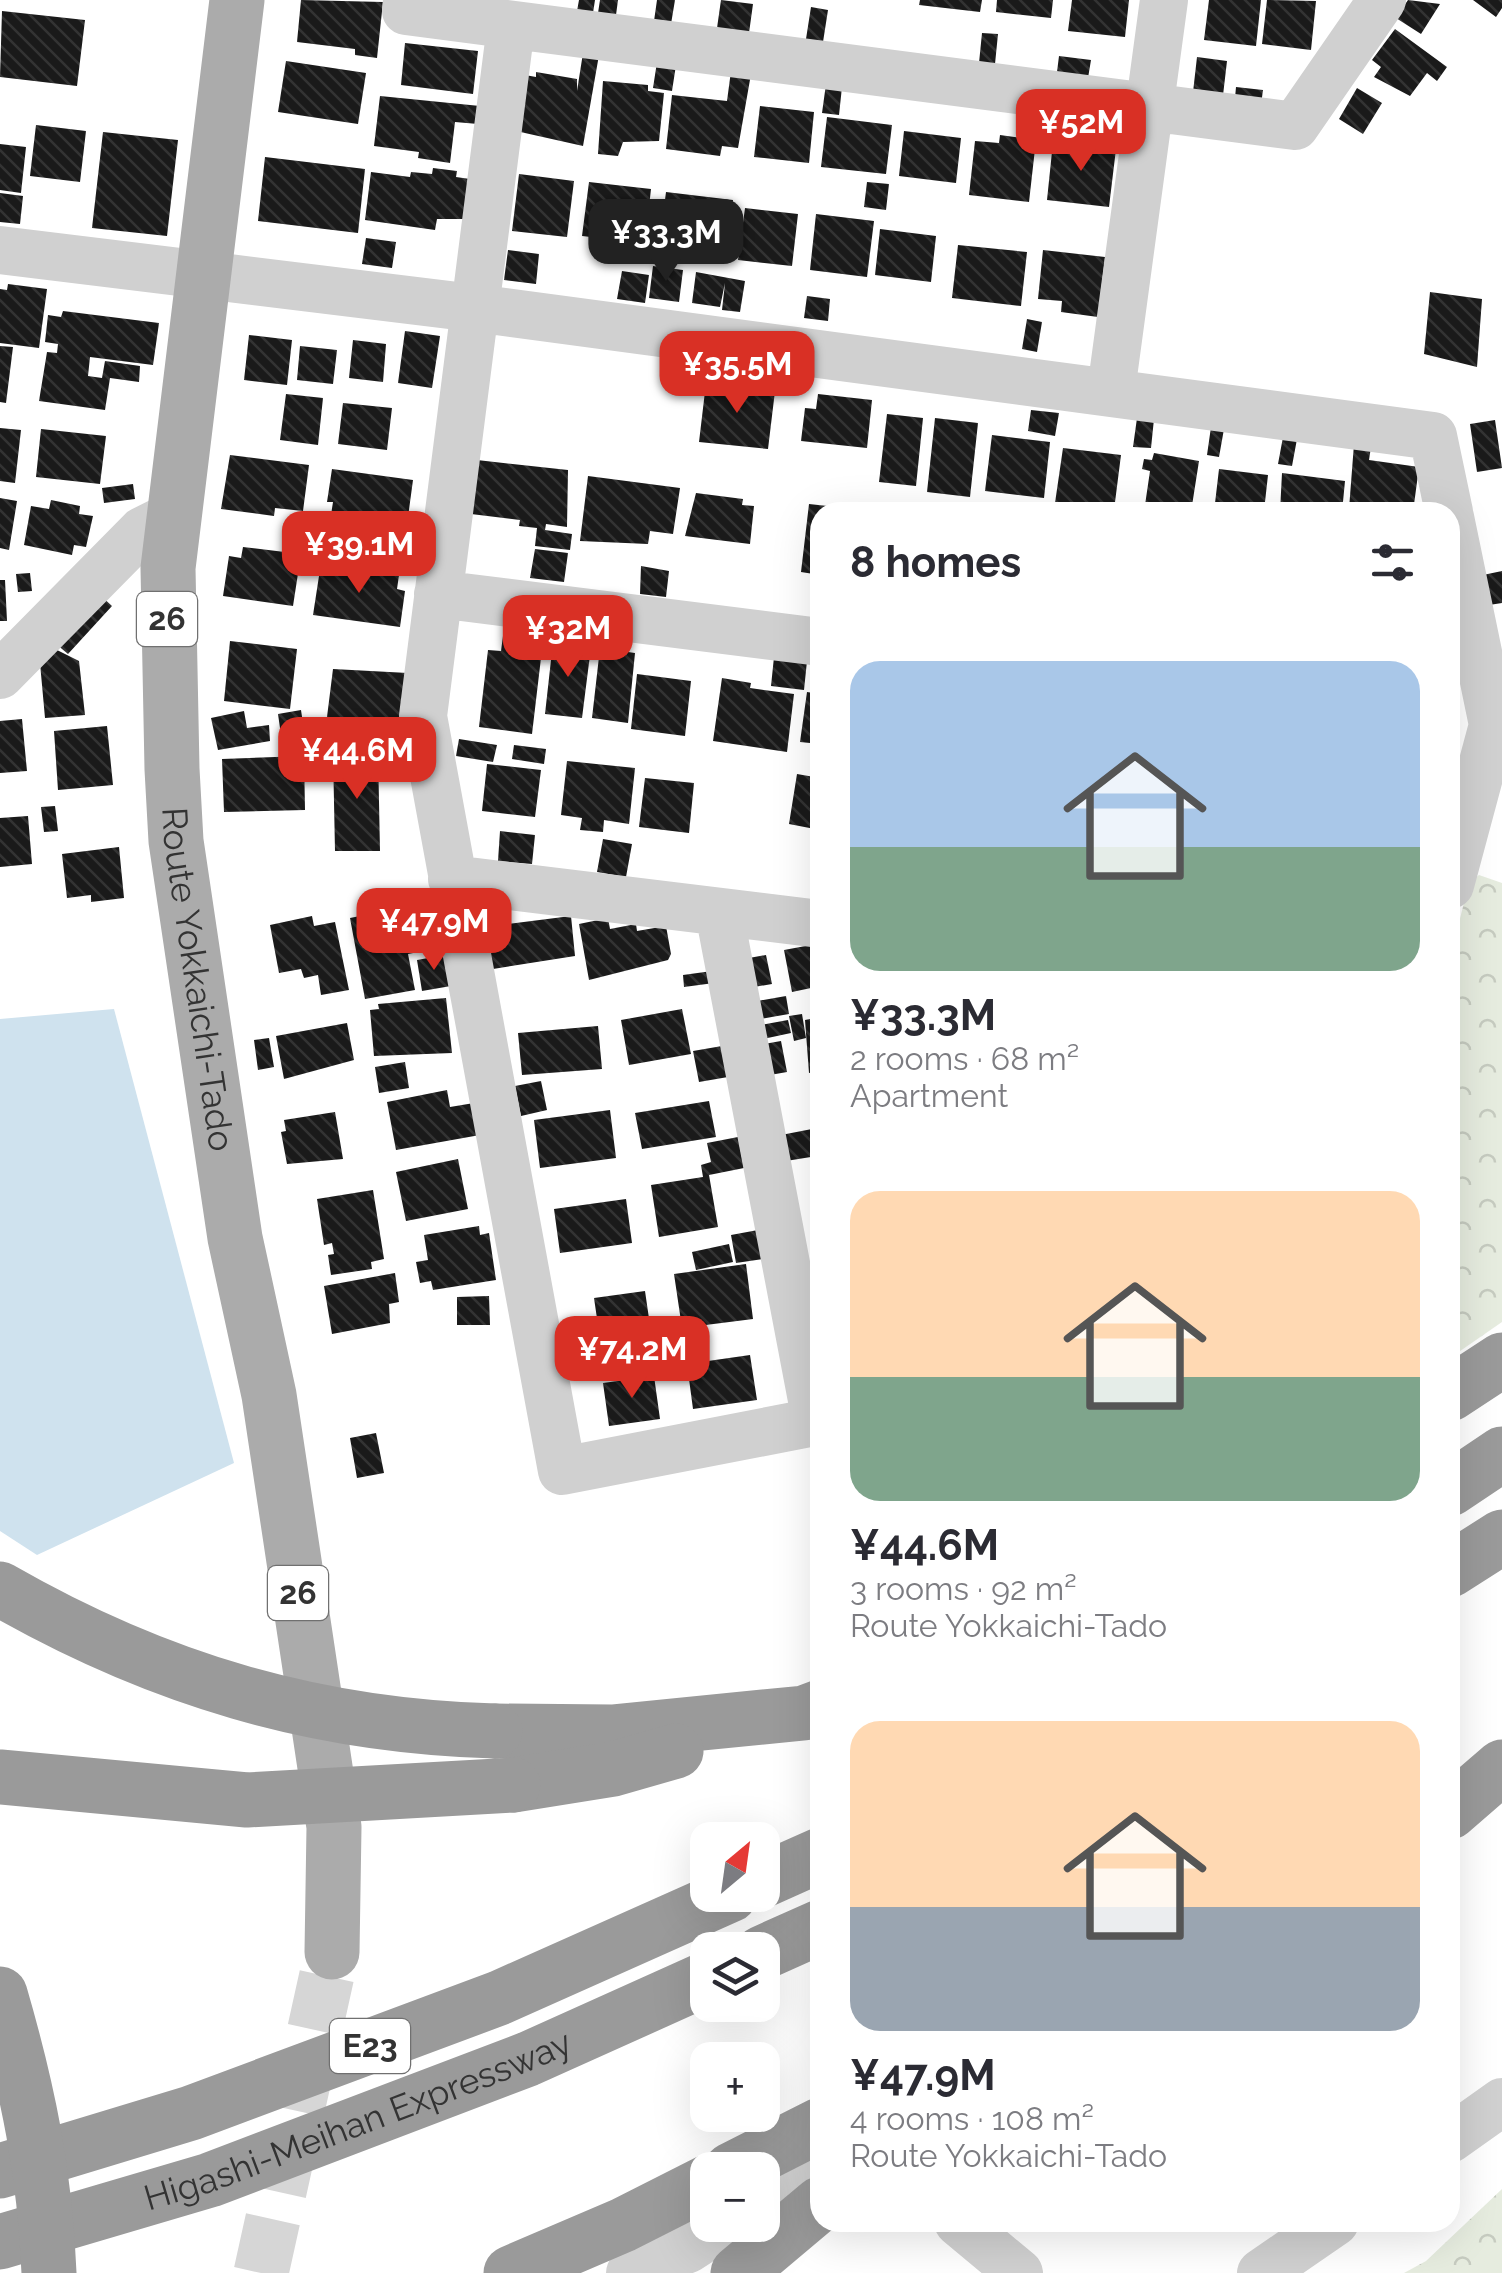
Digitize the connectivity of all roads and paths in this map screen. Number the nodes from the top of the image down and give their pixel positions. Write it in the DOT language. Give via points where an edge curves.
graph roads {
  1 [pos="237,0"];
  2 [pos="407,0"];
  3 [pos="1164,0"];
  4 [pos="1382,0"];
  5 [pos="511,26"];
  6 [pos="1151,104"];
  7 [pos="0,250"];
  8 [pos="205,275"];
  9 [pos="474,308"];
  10 [pos="1111,391"];
  11 [pos="1447,502"];
  12 [pos="172,516"];
  13 [pos="438,594"];
  14 [pos="1460,609"];
  15 [pos="810,641"];
  16 [pos="0,675"];
  17 [pos="1472,722"];
  18 [pos="1460,811"];
  19 [pos="452,879"];
  20 [pos="719,912"];
  21 [pos="810,923"];
  22 [pos="1502,1360"];
  23 [pos="810,1380"];
  24 [pos="1460,1387"];
  25 [pos="810,1423"];
  26 [pos="1502,1454"];
  27 [pos="1460,1482"];
  28 [pos="1502,1537"];
  29 [pos="1460,1564"];
  30 [pos="0,1589"];
  31 [pos="810,1710"];
  32 [pos="810,1711"];
  33 [pos="1502,1746"];
  34 [pos="1502,1767"];
  35 [pos="1460,1775"];
  36 [pos="0,1777"];
  37 [pos="1460,1803"];
  38 [pos="810,1858"];
  39 [pos="780,1872"];
  40 [pos="692,1912"];
  41 [pos="810,1931"];
  42 [pos="780,1945"];
  43 [pos="332,1952"];
  44 [pos="690,1986"];
  45 [pos="0,1994"];
  46 [pos="1502,2102"];
  47 [pos="810,2130"];
  48 [pos="1460,2133"];
  49 [pos="767,2152"];
  50 [pos="810,2170"];
  51 [pos="0,2171"];
  52 [pos="690,2190"];
  53 [pos="780,2190"];
  54 [pos="810,2212"];
  55 [pos="970,2232"];
  56 [pos="1320,2232"];
  57 [pos="0,2242"];
  58 [pos="699,2242"];
  59 [pos="50,2273"];
  60 [pos="511,2273"];
  61 [pos="630,2273"];
  62 [pos="738,2273"];
  63 [pos="1019,2273"];
  64 [pos="1261,2273"];
  1 -- 8 [label="main road, Route Yokkaichi-Tado / 26"];
  2 -- 5 [label="street" via="406,12"];
  3 -- 6 [label="street"];
  4 -- 6 [label="street" via="1295,126"];
  5 -- 6 [label="street"];
  5 -- 9 [label="street"];
  6 -- 10 [label="street"];
  7 -- 8 [label="street"];
  8 -- 9 [label="street"];
  8 -- 12 [label="main road, Route Yokkaichi-Tado / 26"];
  9 -- 10 [label="street"];
  9 -- 13 [label="street"];
  10 -- 11 [label="street" via="1433,436"];
  12 -- 16 [label="street" via="142,530"];
  12 -- 43 [label="main road, Route Yokkaichi-Tado / 26" via="167,660 176,840 334,1827"];
  13 -- 15 [label="street"];
  13 -- 19 [label="street" via="424,716"];
  14 -- 17 [label="street"];
  17 -- 18 [label="street"];
  19 -- 20 [label="street"];
  19 -- 25 [label="street" via="562,1471"];
  20 -- 21 [label="street"];
  20 -- 23 [label="street"];
  22 -- 24 [label="highway"];
  26 -- 27 [label="highway"];
  28 -- 29 [label="highway"];
  30 -- 31 [label="highway, bridge" via="137,1660 234,1692 408,1728 612,1732"];
  32 -- 36 [label="highway, bridge" via="612,1769 513,1785 247,1800"];
  33 -- 35 [label="highway"];
  34 -- 37 [label="highway"];
  38 -- 39 [label="highway"];
  40 -- 51 [label="highway, Higashi-Meihan Expressway / E23" via="499,1998 191,2112"];
  41 -- 42 [label="highway"];
  44 -- 57 [label="highway, Higashi-Meihan Expressway / E23" via="528,2059 210,2180"];
  45 -- 59 [label="highway, bridge" via="30,2098"];
  46 -- 48 [label="street"];
  47 -- 49 [label="highway"];
  50 -- 53 [label="street"];
  52 -- 60 [label="highway"];
  54 -- 62 [label="highway"];
  55 -- 63 [label="street"];
  56 -- 64 [label="street"];
  58 -- 61 [label="street"];
}
